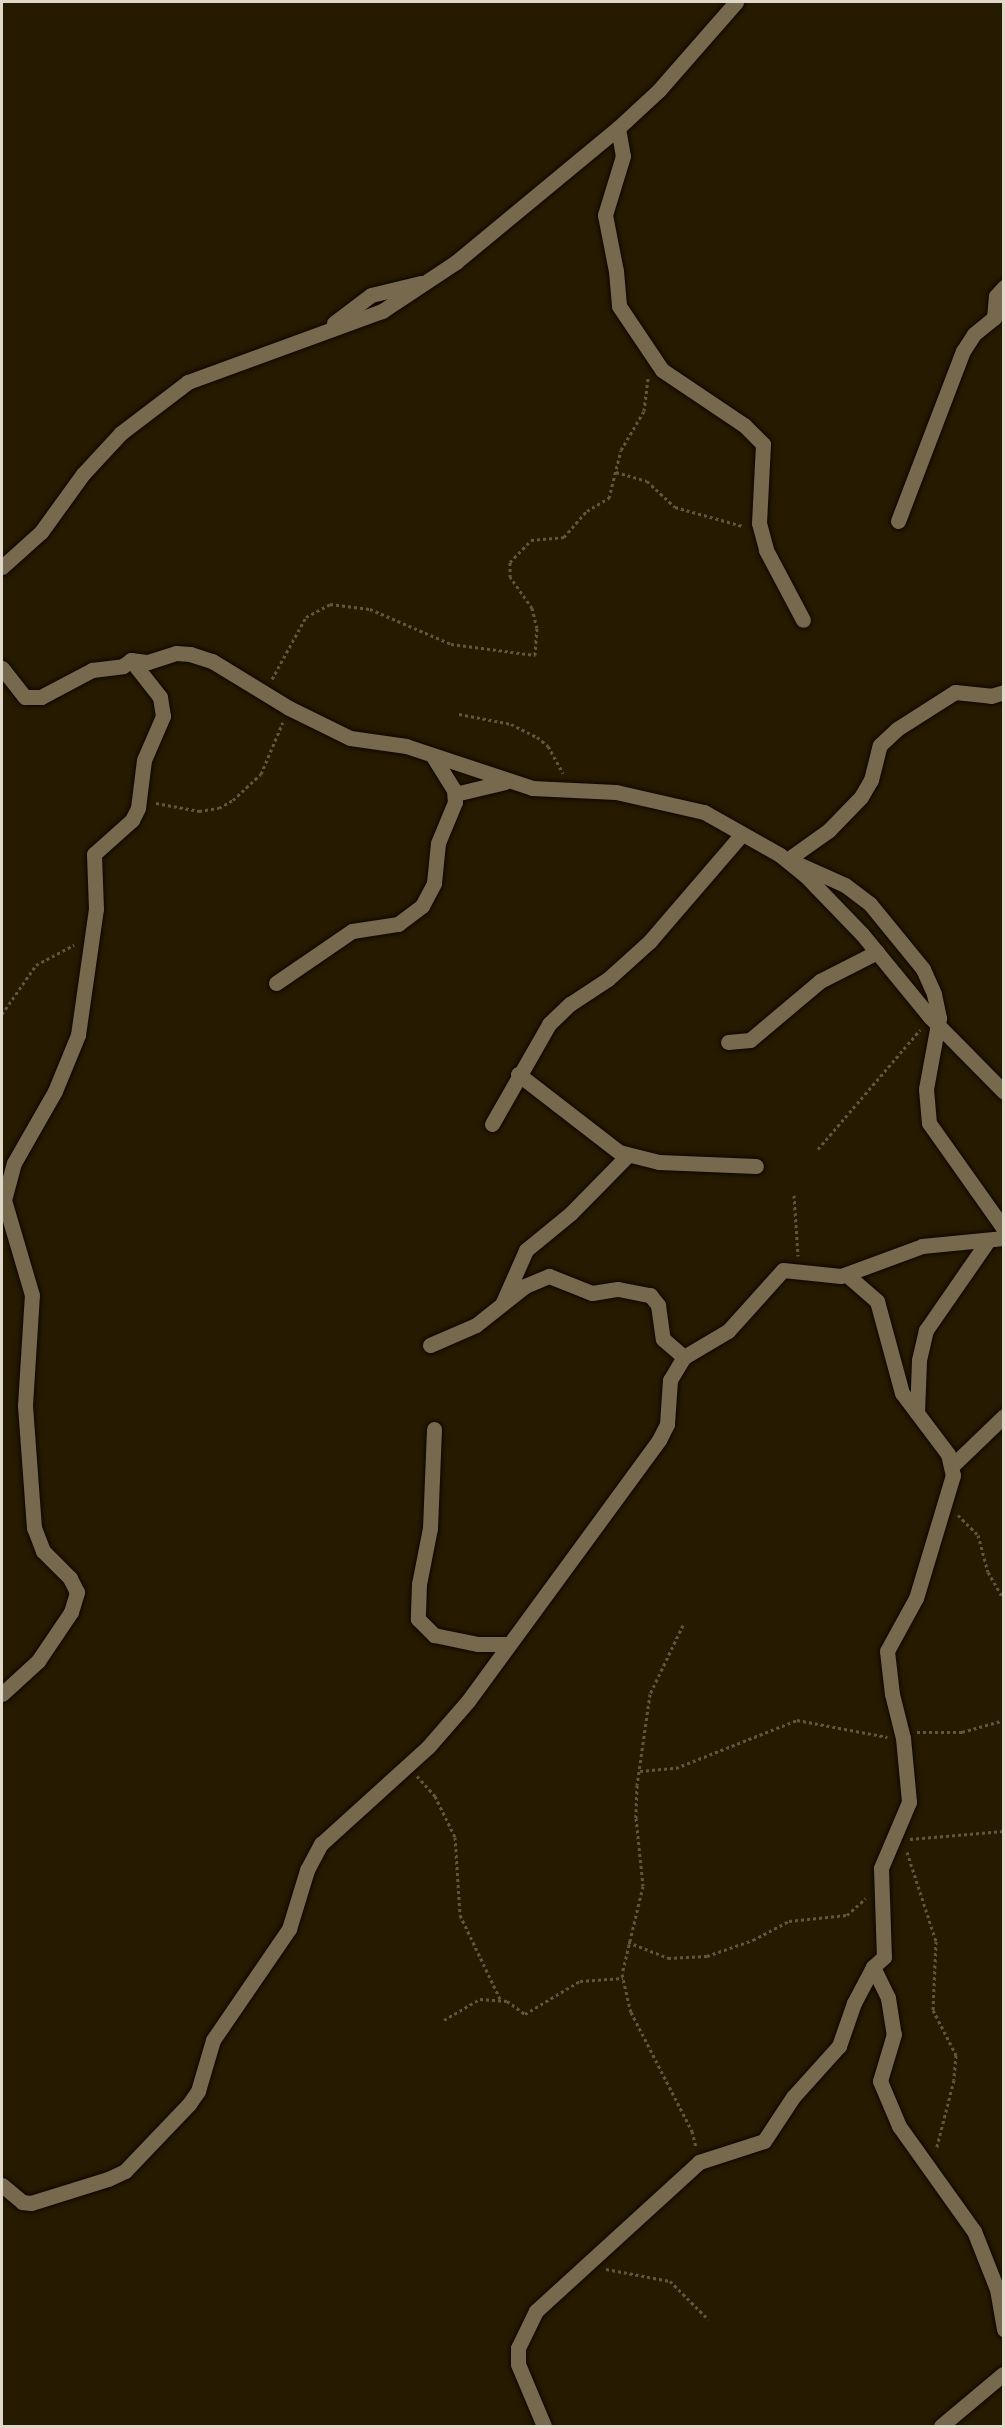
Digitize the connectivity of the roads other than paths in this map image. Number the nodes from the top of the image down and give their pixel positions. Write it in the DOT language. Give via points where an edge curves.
graph roads {
  1 [pos="736,2"];
  2 [pos="618,128"];
  3 [pos="1004,287"];
  4 [pos="898,521"];
  5 [pos="2,567"];
  6 [pos="803,620"];
  7 [pos="131,660"];
  8 [pos="2,668"];
  9 [pos="1004,692"];
  10 [pos="433,756"];
  11 [pos="506,782"];
  12 [pos="455,794"];
  13 [pos="742,834"];
  14 [pos="787,861"];
  15 [pos="877,952"];
  16 [pos="276,983"];
  17 [pos="934,1022"];
  18 [pos="728,1042"];
  19 [pos="518,1074"];
  20 [pos="1004,1092"];
  21 [pos="492,1124"];
  22 [pos="628,1155"];
  23 [pos="756,1166"];
  24 [pos="4,1186"];
  25 [pos="1004,1229"];
  26 [pos="1004,1238"];
  27 [pos="987,1242"];
  28 [pos="847,1275"];
  29 [pos="503,1302"];
  30 [pos="430,1345"];
  31 [pos="684,1357"];
  32 [pos="917,1413"];
  33 [pos="1004,1416"];
  34 [pos="434,1429"];
  35 [pos="952,1466"];
  36 [pos="508,1644"];
  37 [pos="2,1694"];
  38 [pos="873,1967"];
  39 [pos="2,2185"];
  40 [pos="1004,2329"];
  41 [pos="1003,2375"];
  42 [pos="544,2427"];
  43 [pos="941,2427"];
  1 -- 2 [label="street" via="659,90"];
  2 -- 5 [label="street" via="435,277 382,311 213,370 160,402 121,433 82,474 41,532"];
  2 -- 6 [label="street" via="623,156 609,193 605,225 616,271 616,299 649,355 681,385 744,425 763,444 759,523 766,549"];
  3 -- 4 [label="street" via="996,296 994,318 974,334 963,351"];
  7 -- 8 [label="street" via="123,666 92,670 32,698 14,687"];
  7 -- 10 [label="street" via="148,662 176,653 204,657 289,708 350,738 406,746"];
  7 -- 24 [label="street" via="157,692 164,710 144,760 139,798 130,823 94,854 97,897 78,1035 55,1090"];
  9 -- 14 [label="street" via="991,696 955,692 897,729 880,745 861,797 829,830"];
  10 -- 11 [label="street"];
  10 -- 12 [label="street"];
  11 -- 12 [label="street"];
  11 -- 13 [label="street" via="616,792 688,806"];
  12 -- 16 [label="street" via="453,814 436,848 434,884 417,911 398,924 352,931"];
  13 -- 14 [label="street"];
  13 -- 19 [label="street" via="650,940 608,979 570,1004 549,1024"];
  14 -- 15 [label="street" via="838,907"];
  14 -- 17 [label="street" via="811,867 870,904 923,969 934,993"];
  15 -- 17 [label="street"];
  15 -- 18 [label="street" via="820,981 750,1040"];
  17 -- 20 [label="street"];
  17 -- 25 [label="street" via="926,1089 929,1122"];
  19 -- 21 [label="street"];
  19 -- 22 [label="street"];
  22 -- 23 [label="street" via="672,1164"];
  22 -- 29 [label="street" via="571,1213 526,1250"];
  24 -- 37 [label="street" via="5,1214 32,1295 25,1405 34,1528 43,1551 70,1578 77,1592 71,1612 43,1654"];
  26 -- 27 [label="street"];
  27 -- 28 [label="street" via="922,1246"];
  27 -- 32 [label="street" via="926,1330 919,1360"];
  28 -- 31 [label="street" via="786,1269 776,1275 728,1330"];
  28 -- 32 [label="street" via="877,1301 899,1385"];
  29 -- 30 [label="street" via="476,1325"];
  29 -- 31 [label="street" via="549,1275 592,1293 618,1289 646,1294 657,1301 663,1339"];
  31 -- 36 [label="street" via="670,1380 667,1424 659,1440"];
  32 -- 35 [label="street" via="948,1454"];
  33 -- 35 [label="street"];
  34 -- 36 [label="street" via="430,1528 420,1576 418,1619 434,1635"];
  35 -- 38 [label="street" via="946,1508 916,1598 887,1651 909,1802 897,1840 882,1863 884,1957"];
  36 -- 39 [label="street" via="447,1728 321,1844 307,1870 289,1929 213,2040 198,2091 146,2150 124,2171 44,2201 22,2202"];
  38 -- 40 [label="street" via="888,1998 894,2034 880,2072 881,2087 899,2126 974,2231 997,2289"];
  38 -- 42 [label="street" via="854,2003 839,2046 797,2092 771,2133 755,2147 699,2162 536,2311 518,2349 524,2385"];
  41 -- 43 [label="street"];
}
